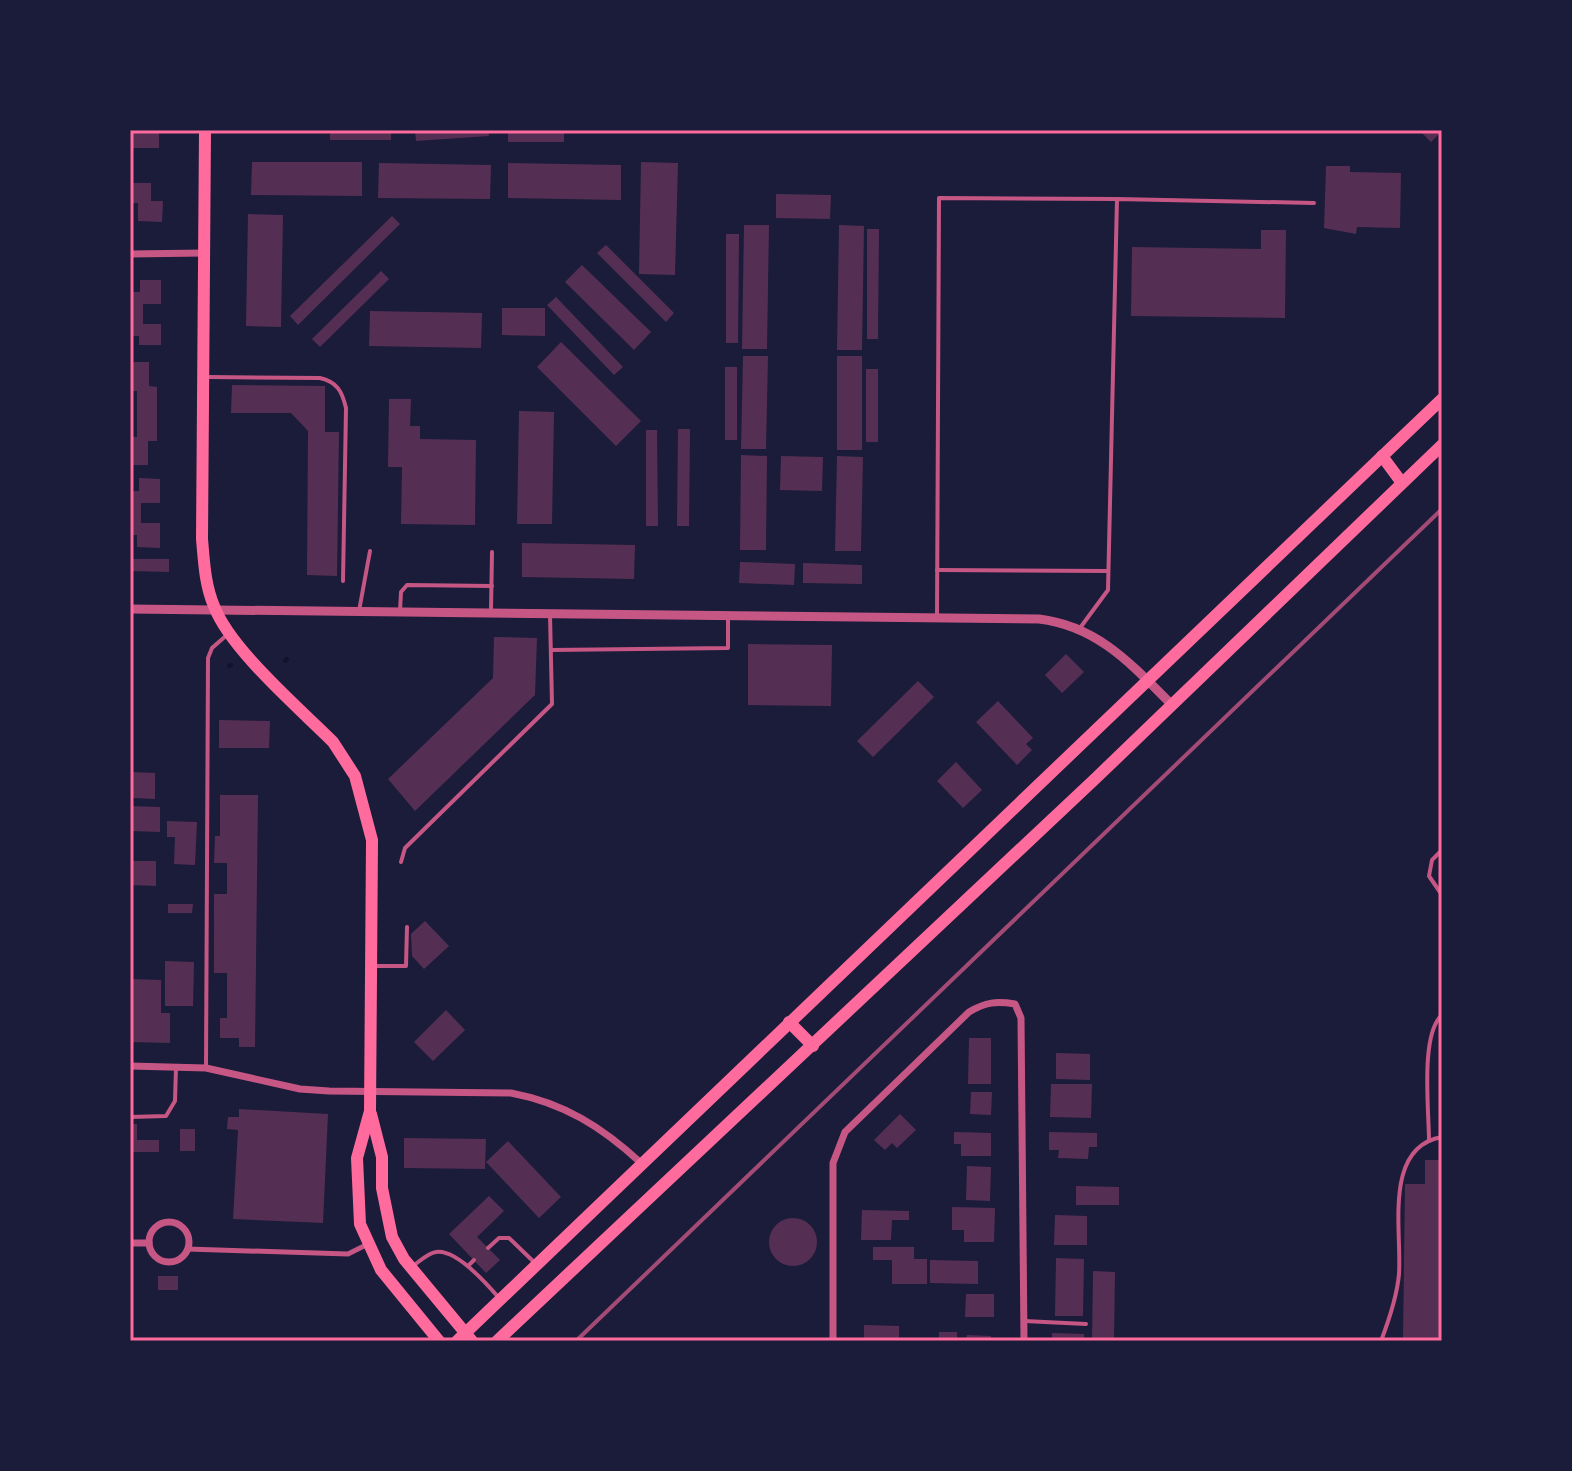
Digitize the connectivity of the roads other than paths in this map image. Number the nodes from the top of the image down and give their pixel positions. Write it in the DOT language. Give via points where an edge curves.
graph roads {
  1 [pos="205,130"];
  2 [pos="1117,199"];
  3 [pos="1314,203"];
  4 [pos="204,253"];
  5 [pos="130,254"];
  6 [pos="204,377"];
  7 [pos="1442,399"];
  8 [pos="1442,445"];
  9 [pos="1382,456"];
  10 [pos="1402,483"];
  11 [pos="370,551"];
  12 [pos="492,552"];
  13 [pos="937,570"];
  14 [pos="1108,571"];
  15 [pos="343,581"];
  16 [pos="492,586"];
  17 [pos="130,609"];
  18 [pos="214,609"];
  19 [pos="359,611"];
  20 [pos="400,612"];
  21 [pos="491,613"];
  22 [pos="550,613"];
  23 [pos="728,616"];
  24 [pos="936,618"];
  25 [pos="1080,628"];
  26 [pos="230,633"];
  27 [pos="551,650"];
  28 [pos="1149,681"];
  29 [pos="1172,705"];
  30 [pos="1442,850"];
  31 [pos="401,862"];
  32 [pos="1442,895"];
  33 [pos="407,927"];
  34 [pos="371,966"];
  35 [pos="1442,1015"];
  36 [pos="789,1022"];
  37 [pos="813,1046"];
  38 [pos="130,1066"];
  39 [pos="176,1067"];
  40 [pos="206,1068"];
  41 [pos="370,1091"];
  42 [pos="370,1111"];
  43 [pos="130,1117"];
  44 [pos="1442,1137"];
  45 [pos="1429,1141"];
  46 [pos="641,1163"];
  47 [pos="130,1243"];
  48 [pos="149,1243"];
  49 [pos="366,1245"];
  50 [pos="488,1248"];
  51 [pos="187,1249"];
  52 [pos="474,1260"];
  53 [pos="536,1265"];
  54 [pos="468,1266"];
  55 [pos="411,1268"];
  56 [pos="500,1299"];
  57 [pos="1024,1321"];
  58 [pos="1086,1324"];
  59 [pos="465,1338"];
  60 [pos="439,1341"];
  61 [pos="497,1341"];
  62 [pos="833,1341"];
  63 [pos="1024,1341"];
  64 [pos="1381,1341"];
  1 -- 4 [label="main road"];
  2 -- 3 [label="lane"];
  2 -- 13 [label="lane" via="939,198"];
  2 -- 14 [label="lane"];
  4 -- 5 [label="street"];
  4 -- 6 [label="main road"];
  6 -- 15 [label="lane" via="320,378 339,388 346,408"];
  6 -- 18 [label="main road" via="202,539"];
  7 -- 9 [label="main road"];
  8 -- 10 [label="main road"];
  9 -- 10 [label="main road"];
  9 -- 28 [label="main road"];
  10 -- 29 [label="main road"];
  11 -- 19 [label="lane"];
  12 -- 16 [label="lane"];
  13 -- 14 [label="lane"];
  13 -- 24 [label="lane"];
  14 -- 25 [label="lane" via="1108,590"];
  16 -- 20 [label="lane" via="407,585 401,592"];
  16 -- 21 [label="lane"];
  17 -- 18 [label="street"];
  18 -- 19 [label="street"];
  18 -- 26 [label="main road"];
  19 -- 20 [label="street"];
  20 -- 21 [label="street"];
  21 -- 22 [label="street"];
  22 -- 23 [label="street"];
  22 -- 27 [label="lane"];
  23 -- 24 [label="street"];
  23 -- 27 [label="lane" via="728,648"];
  24 -- 25 [label="street" via="1039,619"];
  25 -- 28 [label="street" via="1105,641"];
  26 -- 34 [label="main road" via="333,742 355,776 372,840"];
  26 -- 40 [label="lane" via="208,658"];
  27 -- 31 [label="lane" via="552,704 544,716 405,848"];
  28 -- 29 [label="street"];
  28 -- 36 [label="main road"];
  29 -- 37 [label="main road"];
  30 -- 32 [label="lane" via="1432,860 1429,876"];
  33 -- 34 [label="lane" via="406,966"];
  34 -- 41 [label="main road"];
  35 -- 45 [label="lane" via="1429,1038"];
  36 -- 37 [label="main road"];
  36 -- 46 [label="main road"];
  37 -- 61 [label="main road"];
  38 -- 39 [label="street"];
  39 -- 40 [label="street"];
  39 -- 43 [label="lane" via="175,1101 166,1116"];
  40 -- 41 [label="street" via="300,1089"];
  41 -- 42 [label="main road"];
  41 -- 46 [label="street" via="538,1098 579,1115"];
  42 -- 49 [label="main road" via="357,1158 357,1205"];
  42 -- 55 [label="main road" via="382,1157 386,1216"];
  44 -- 45 [label="lane"];
  45 -- 64 [label="lane" via="1409,1159 1401,1178 1399,1277"];
  46 -- 53 [label="main road"];
  47 -- 48 [label="street"];
  48 -- 51 [label="street" via="165,1262 178,1259"];
  48 -- 51 [label="street" via="156,1226 175,1223 188,1236"];
  49 -- 51 [label="street" via="348,1254"];
  49 -- 60 [label="main road"];
  50 -- 53 [label="lane" via="499,1238 509,1238"];
  52 -- 54 [label="lane"];
  53 -- 56 [label="main road"];
  54 -- 55 [label="lane" via="432,1252"];
  54 -- 56 [label="lane"];
  55 -- 59 [label="main road"];
  56 -- 59 [label="main road"];
  57 -- 58 [label="lane"];
  57 -- 62 [label="street" via="1021,1018 1015,1004 984,1003 845,1132 833,1163"];
  57 -- 63 [label="street"];
}
